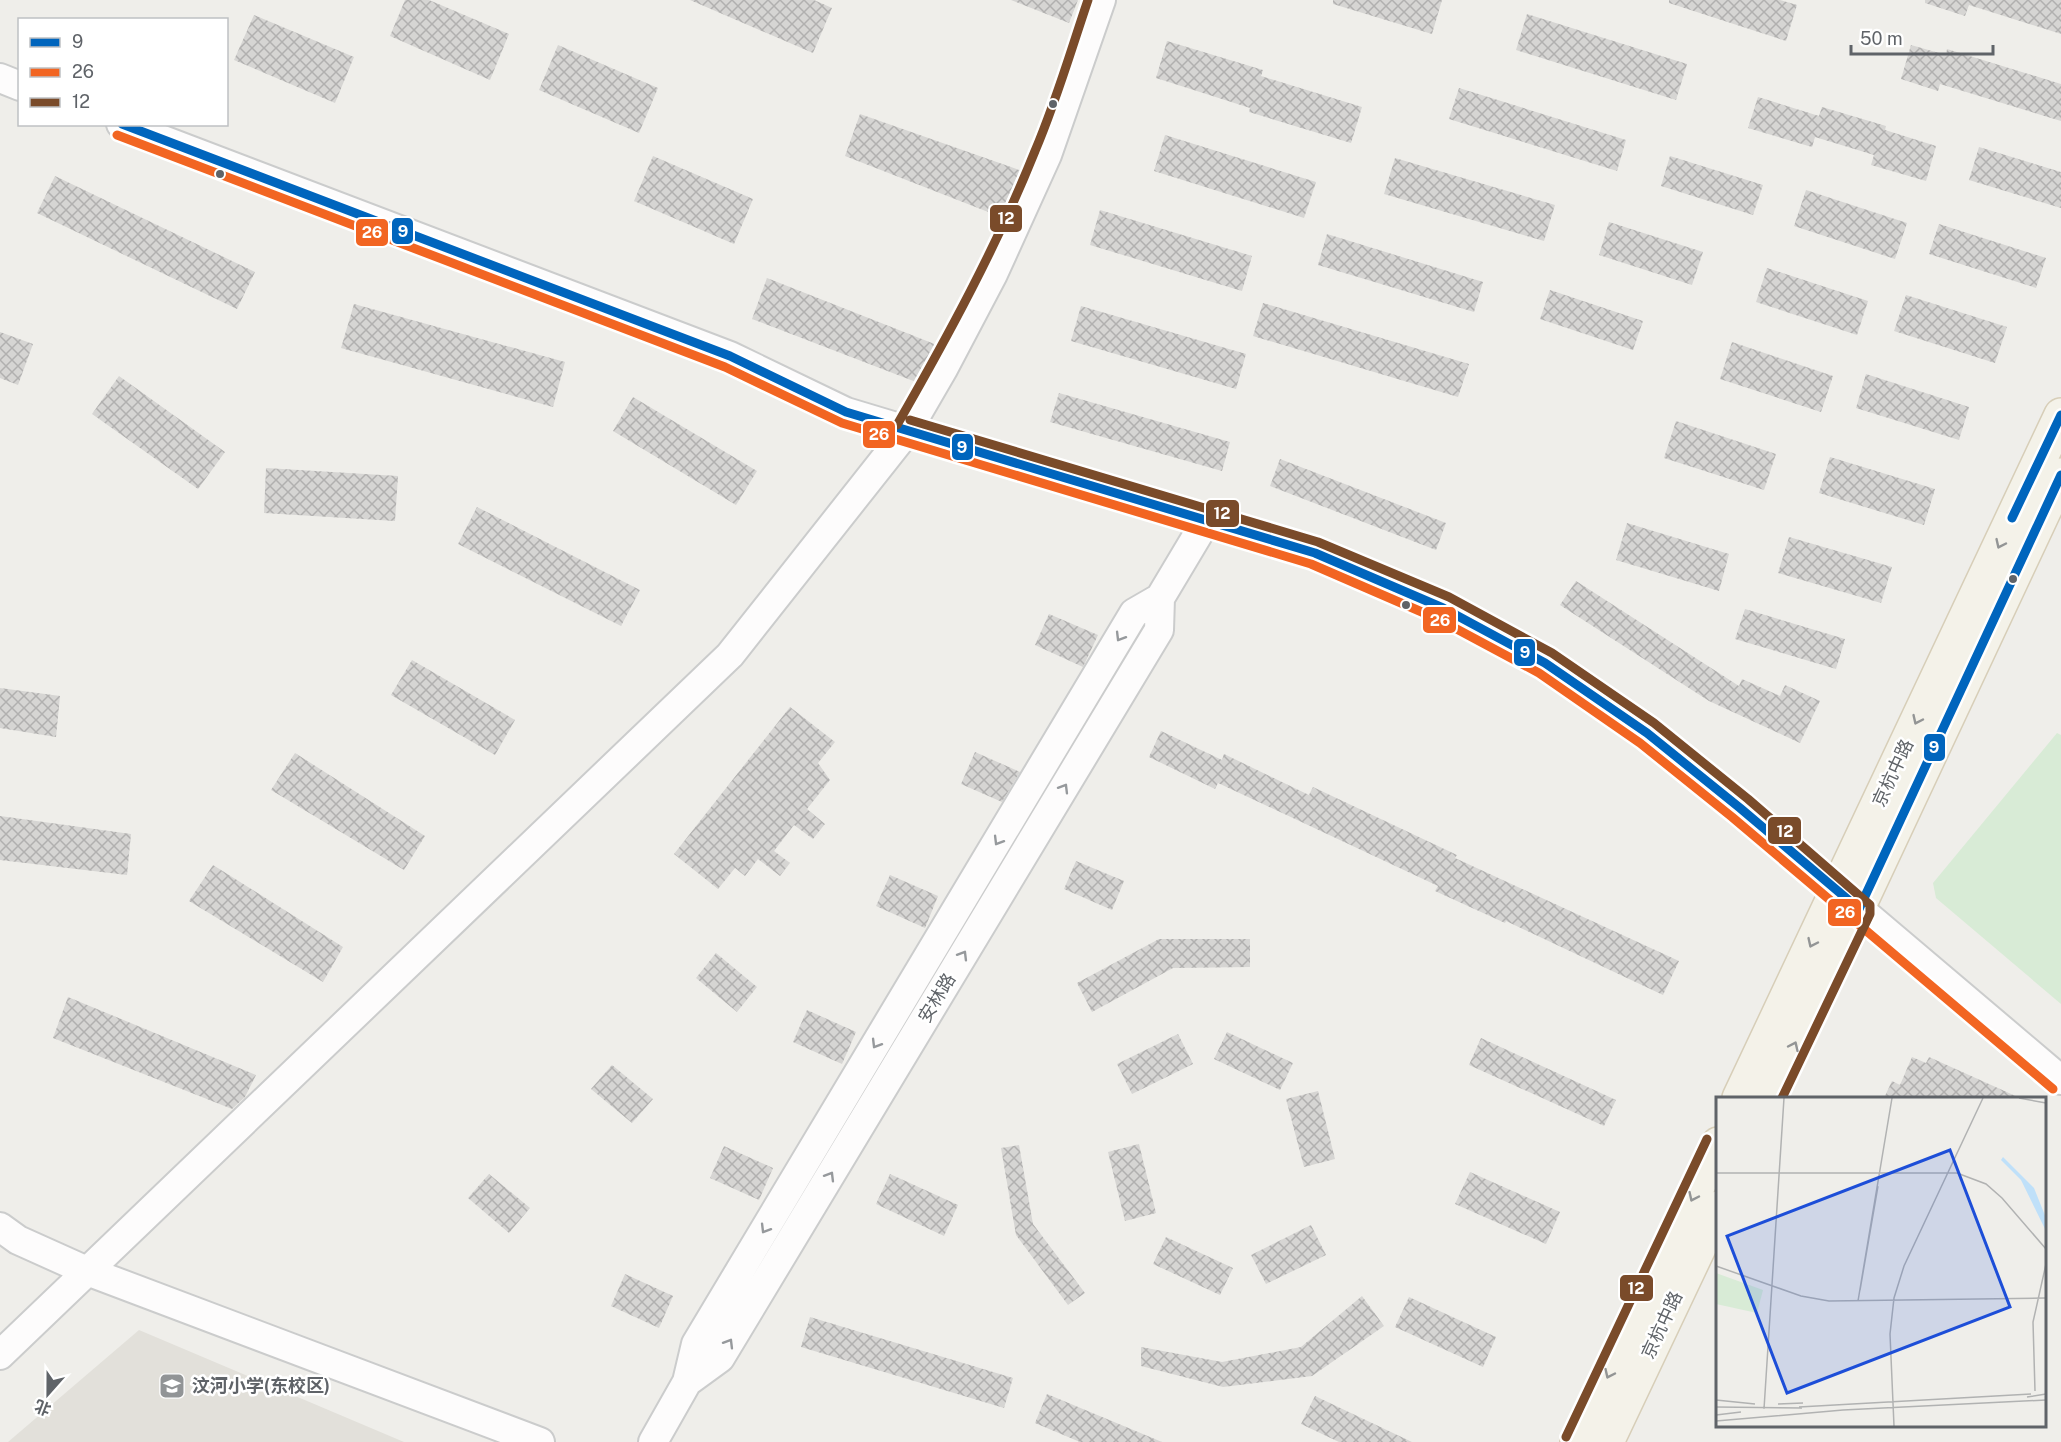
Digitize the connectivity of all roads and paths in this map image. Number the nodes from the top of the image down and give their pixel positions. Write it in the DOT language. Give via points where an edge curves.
graph roads {
  1 [pos="1101,0"];
  2 [pos="0,78"];
  3 [pos="18,85"];
  4 [pos="126,126"];
  5 [pos="2061,415"];
  6 [pos="906,431"];
  7 [pos="2061,475"];
  8 [pos="1206,521"];
  9 [pos="1161,598"];
  10 [pos="1848,899"];
  11 [pos="894,1015"];
  12 [pos="920,1027"];
  13 [pos="2061,1080"];
  14 [pos="1740,1097"];
  15 [pos="1769,1097"];
  16 [pos="1716,1148"];
  17 [pos="1716,1212"];
  18 [pos="0,1227"];
  19 [pos="87,1271"];
  20 [pos="0,1355"];
  21 [pos="687,1382"];
  22 [pos="540,1442"];
  23 [pos="653,1442"];
  24 [pos="1577,1442"];
  25 [pos="1607,1442"];
  1 -- 6 [label="street" via="1047,155 993,274"];
  2 -- 3 [label="street"];
  4 -- 6 [label="street" via="729,356 846,412"];
  5 -- 10 [label="main road, 京杭中路, one-way"];
  6 -- 8 [label="street"];
  6 -- 19 [label="street" via="730,655"];
  7 -- 10 [label="main road, 京杭中路"];
  8 -- 9 [label="street, 安林路"];
  8 -- 10 [label="street" via="1315,553 1443,608 1545,663 1647,733"];
  9 -- 11 [label="street, 安林路, one-way" via="1134,613"];
  12 -- 9 [label="street, 安林路, one-way" via="1159,630"];
  10 -- 13 [label="street"];
  10 -- 14 [label="main road, 京杭中路, one-way"];
  15 -- 10 [label="main road, 京杭中路, one-way"];
  11 -- 12 [label="street"];
  11 -- 21 [label="street, 安林路, one-way" via="696,1344"];
  21 -- 12 [label="street, 安林路, one-way" via="720,1358"];
  16 -- 24 [label="main road, 京杭中路, one-way"];
  17 -- 25 [label="main road, 京杭中路"];
  18 -- 19 [label="street" via="18,1240"];
  19 -- 20 [label="street"];
  19 -- 22 [label="street"];
  21 -- 23 [label="street, 安林路"];
}
